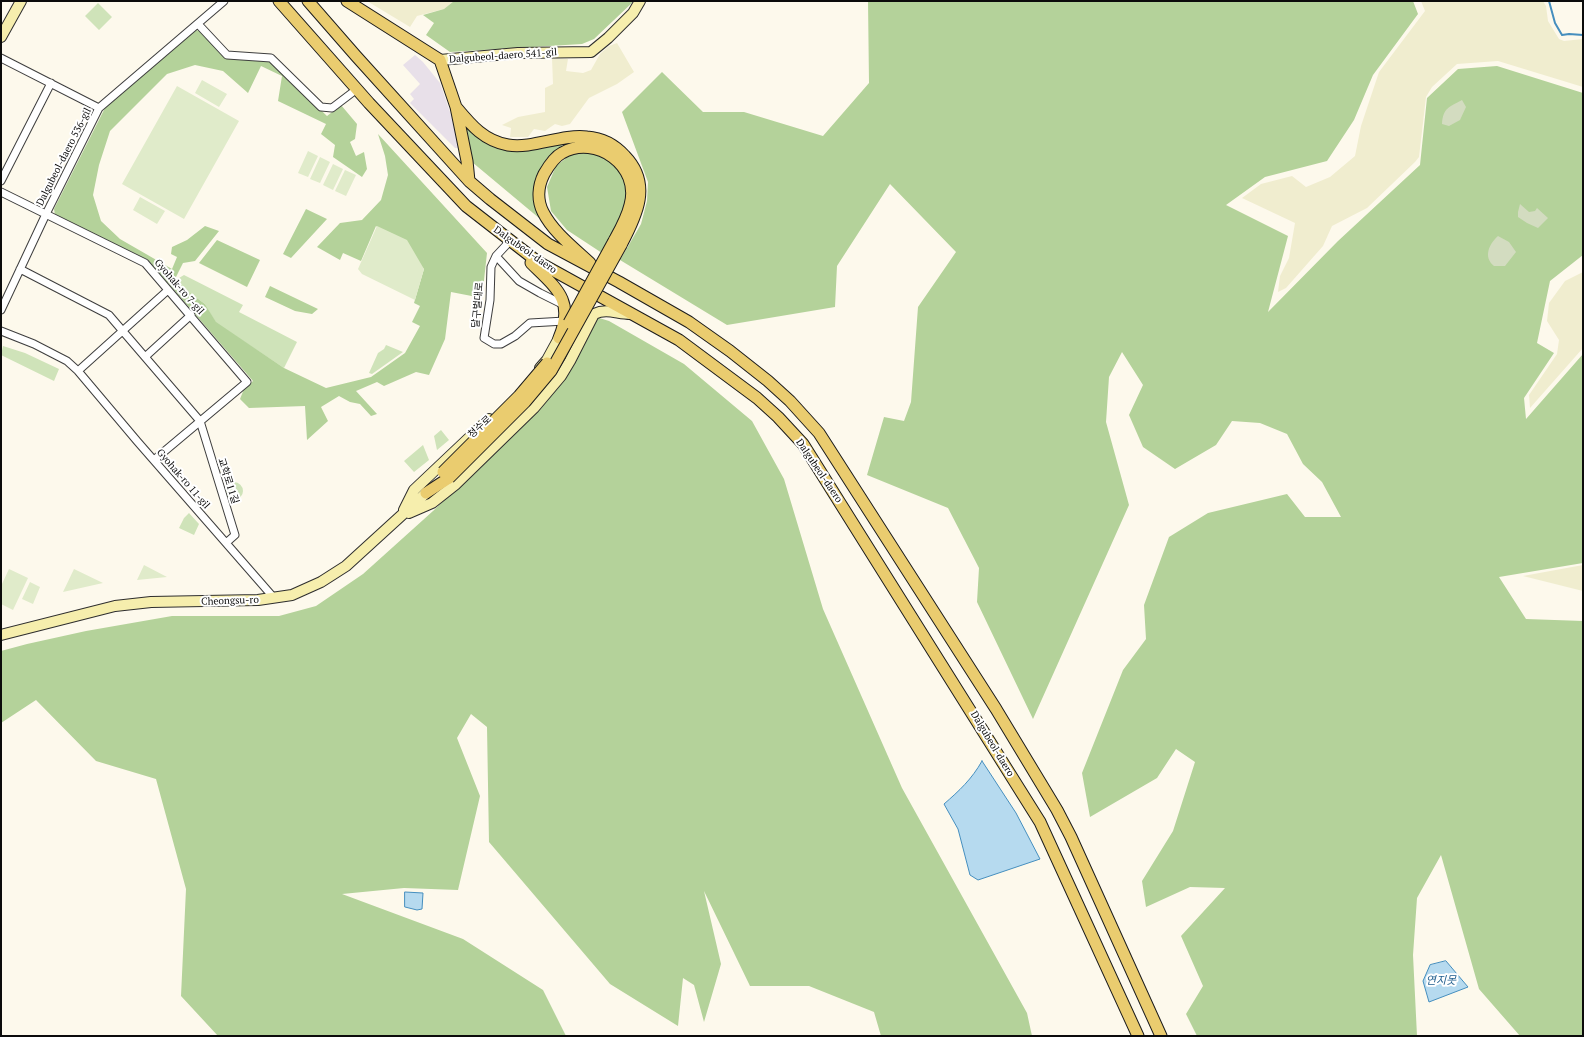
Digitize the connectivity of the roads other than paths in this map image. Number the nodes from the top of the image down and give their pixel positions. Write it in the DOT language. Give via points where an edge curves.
graph roads {
  1 [pos="21,1"];
  2 [pos="224,1"];
  3 [pos="280,1"];
  4 [pos="308,1"];
  5 [pos="347,1"];
  6 [pos="640,1"];
  7 [pos="198,24"];
  8 [pos="4,26"];
  9 [pos="1,37"];
  10 [pos="1,58"];
  11 [pos="440,60"];
  12 [pos="50,83"];
  13 [pos="357,89"];
  14 [pos="456,107"];
  15 [pos="99,108"];
  16 [pos="1,181"];
  17 [pos="470,181"];
  18 [pos="1,192"];
  19 [pos="46,214"];
  20 [pos="513,243"];
  21 [pos="617,243"];
  22 [pos="496,256"];
  23 [pos="20,269"];
  24 [pos="619,282"];
  25 [pos="168,290"];
  26 [pos="564,305"];
  27 [pos="1,310"];
  28 [pos="632,314"];
  29 [pos="191,316"];
  30 [pos="565,321"];
  31 [pos="1,332"];
  32 [pos="123,332"];
  33 [pos="559,338"];
  34 [pos="145,357"];
  35 [pos="78,371"];
  36 [pos="200,421"];
  37 [pos="154,460"];
  38 [pos="449,478"];
  39 [pos="426,493"];
  40 [pos="402,516"];
  41 [pos="226,543"];
  42 [pos="274,598"];
  43 [pos="1,635"];
  44 [pos="1138,1036"];
  45 [pos="1161,1036"];
  1 -- 8 [label="main road"];
  2 -- 7 [label="street, Dalgubeol-daero 536-gil"];
  3 -- 13 [label="main road, Dalgubeol-daero"];
  4 -- 17 [label="main road, Dalgubeol-daero"];
  5 -- 11 [label="main road"];
  6 -- 11 [label="main road, Dalgubeol-daero 541-gil" via="633,13 591,52 518,53"];
  7 -- 13 [label="street" via="226,55 271,58 321,107 332,108"];
  7 -- 15 [label="street, Dalgubeol-daero 536-gil"];
  8 -- 9 [label="main road"];
  10 -- 12 [label="street"];
  11 -- 14 [label="main road"];
  12 -- 15 [label="street"];
  12 -- 16 [label="street"];
  13 -- 20 [label="main road, Dalgubeol-daero" via="466,206"];
  14 -- 17 [label="main road"];
  14 -- 21 [label="main road" via="481,134 510,145 587,137 618,148 632,164 639,178 640,198 634,220"];
  15 -- 19 [label="street, Dalgubeol-daero 536-gil"];
  17 -- 24 [label="main road, Dalgubeol-daero" via="548,244"];
  18 -- 19 [label="street, Gyohak-ro 7-gil"];
  19 -- 23 [label="street, Dalgubeol-daero 536-gil"];
  19 -- 25 [label="street, Gyohak-ro 7-gil" via="145,263"];
  20 -- 22 [label="street, 달구벌대로"];
  20 -- 26 [label="main road" via="553,284"];
  20 -- 28 [label="main road, Dalgubeol-daero" via="550,269"];
  21 -- 24 [label="main road" via="631,204 632,192 627,172 617,160 602,150 580,147 561,154 549,166 539,189 542,211 553,228 590,262"];
  21 -- 38 [label="main road, bridge" via="545,367"];
  22 -- 26 [label="street" via="519,281"];
  22 -- 30 [label="street, 달구벌대로" via="491,267 490,300 484,338 494,344 501,344 530,323"];
  23 -- 27 [label="street, Dalgubeol-daero 536-gil"];
  23 -- 32 [label="street" via="109,314"];
  24 -- 45 [label="main road, Dalgubeol-daero" via="689,322 741,360 790,401 819,433 996,709 1057,810"];
  25 -- 29 [label="street, Gyohak-ro 7-gil"];
  25 -- 32 [label="street"];
  26 -- 30 [label="main road"];
  28 -- 38 [label="main road" via="610,311 594,314 570,361 534,408"];
  28 -- 44 [label="main road, Dalgubeol-daero" via="679,340 732,378 773,412 803,444 1040,822"];
  29 -- 34 [label="street"];
  29 -- 36 [label="street, Gyohak-ro 7-gil" via="247,382"];
  30 -- 33 [label="main road"];
  31 -- 35 [label="street, Gyohak-ro 11-gil" via="47,351"];
  32 -- 34 [label="street"];
  32 -- 35 [label="street"];
  33 -- 40 [label="main road, 청수로" via="546,360 525,386 414,490"];
  34 -- 36 [label="street"];
  35 -- 37 [label="street, Gyohak-ro 11-gil"];
  36 -- 37 [label="street, Gyohak-ro 7-gil"];
  36 -- 41 [label="street, 교학로11길" via="235,535"];
  37 -- 41 [label="street, Gyohak-ro 11-gil"];
  38 -- 39 [label="main road"];
  38 -- 40 [label="main road" via="432,503"];
  39 -- 40 [label="main road, Cheongsu-ro"];
  40 -- 42 [label="main road, Cheongsu-ro" via="332,576 297,593"];
  41 -- 42 [label="street, Gyohak-ro 11-gil"];
  42 -- 43 [label="main road, Cheongsu-ro" via="151,602 115,606"];
}
